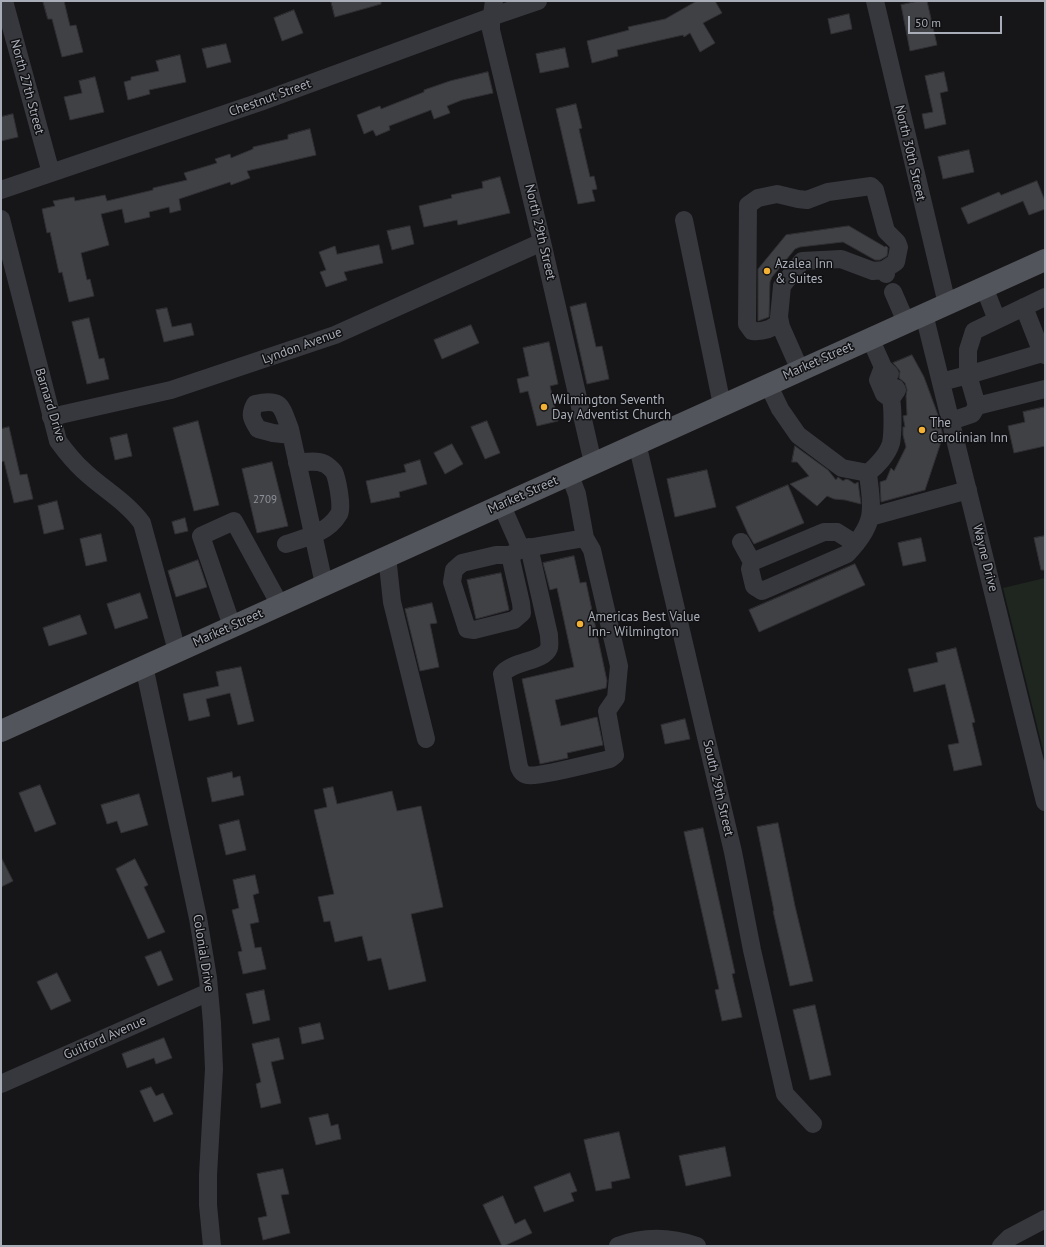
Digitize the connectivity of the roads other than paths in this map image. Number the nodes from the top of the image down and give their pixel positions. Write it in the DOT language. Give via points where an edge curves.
graph roads {
  1 [pos="4,1"];
  2 [pos="538,1"];
  3 [pos="875,1"];
  4 [pos="493,9"];
  5 [pos="51,173"];
  6 [pos="1,190"];
  7 [pos="1,219"];
  8 [pos="684,220"];
  9 [pos="542,242"];
  10 [pos="1045,260"];
  11 [pos="984,287"];
  12 [pos="893,292"];
  13 [pos="1045,297"];
  14 [pos="947,304"];
  15 [pos="1024,307"];
  16 [pos="915,318"];
  17 [pos="997,320"];
  18 [pos="780,322"];
  19 [pos="870,338"];
  20 [pos="1043,354"];
  21 [pos="800,370"];
  22 [pos="968,375"];
  23 [pos="941,382"];
  24 [pos="768,384"];
  25 [pos="1045,389"];
  26 [pos="722,405"];
  27 [pos="977,406"];
  28 [pos="51,417"];
  29 [pos="951,421"];
  30 [pos="291,435"];
  31 [pos="637,443"];
  32 [pos="297,463"];
  33 [pos="593,463"];
  34 [pos="570,473"];
  35 [pos="868,473"];
  36 [pos="968,490"];
  37 [pos="501,504"];
  38 [pos="870,517"];
  39 [pos="313,535"];
  40 [pos="585,538"];
  41 [pos="741,542"];
  42 [pos="286,544"];
  43 [pos="856,544"];
  44 [pos="520,550"];
  45 [pos="386,556"];
  46 [pos="752,562"];
  47 [pos="324,584"];
  48 [pos="280,604"];
  49 [pos="232,626"];
  50 [pos="178,651"];
  51 [pos="144,666"];
  52 [pos="1,731"];
  53 [pos="426,739"];
  54 [pos="1045,802"];
  55 [pos="210,992"];
  56 [pos="1,1084"];
  57 [pos="813,1124"];
  58 [pos="1045,1219"];
  59 [pos="212,1246"];
  60 [pos="618,1246"];
  61 [pos="697,1246"];
  62 [pos="1001,1246"];
  1 -- 5 [label="street, North 27th Street"];
  2 -- 4 [label="street, Chestnut Street"];
  3 -- 14 [label="street, North 30th Street"];
  4 -- 5 [label="street, Chestnut Street" via="260,102"];
  4 -- 9 [label="street, North 29th Street" via="491,30"];
  5 -- 6 [label="street, Chestnut Street"];
  7 -- 28 [label="street, Barnard Drive"];
  8 -- 26 [label="street"];
  9 -- 28 [label="street, Lyndon Avenue" via="335,335 171,390"];
  9 -- 33 [label="street, North 29th Street"];
  10 -- 11 [label="main road, Market Street"];
  11 -- 14 [label="main road, Market Street"];
  11 -- 17 [label="street"];
  12 -- 16 [label="street, Wayne Drive"];
  13 -- 15 [label="street"];
  14 -- 16 [label="main road, Market Street"];
  15 -- 17 [label="street"];
  15 -- 20 [label="street"];
  16 -- 19 [label="main road, Market Street"];
  16 -- 23 [label="street, Wayne Drive"];
  17 -- 22 [label="street" via="974,331 968,350"];
  18 -- 18 [label="street" via="782,286 802,262 841,258 873,271 885,272 896,262 899,247 886,231 875,190 871,186 828,192 807,200 777,194 758,198 748,205 747,324 752,331 762,332"];
  18 -- 21 [label="street"];
  19 -- 21 [label="main road, Market Street"];
  19 -- 35 [label="street" via="890,382 893,408 891,443 879,464"];
  20 -- 22 [label="street"];
  21 -- 24 [label="main road, Market Street"];
  22 -- 23 [label="street"];
  22 -- 27 [label="street"];
  23 -- 29 [label="street, Wayne Drive"];
  24 -- 26 [label="main road, Market Street"];
  24 -- 35 [label="street" via="780,409 798,435 842,468"];
  25 -- 27 [label="street"];
  26 -- 31 [label="main road, Market Street"];
  27 -- 29 [label="street" via="972,414"];
  28 -- 50 [label="street, Barnard Drive" via="58,441 70,458 122,502 142,523"];
  29 -- 36 [label="street, Wayne Drive"];
  30 -- 32 [label="street"];
  31 -- 33 [label="main road, Market Street"];
  31 -- 57 [label="street, South 29th Street" via="733,852 752,950 785,1094"];
  32 -- 39 [label="street"];
  32 -- 39 [label="street" via="326,464 334,473 341,507 339,514 328,527"];
  33 -- 34 [label="main road, Market Street"];
  34 -- 37 [label="main road, Market Street"];
  34 -- 40 [label="street" via="577,494"];
  35 -- 38 [label="street"];
  36 -- 38 [label="street"];
  36 -- 54 [label="street, Wayne Drive"];
  37 -- 44 [label="street"];
  37 -- 45 [label="main road, Market Street"];
  38 -- 43 [label="street" via="864,533"];
  39 -- 42 [label="street"];
  39 -- 47 [label="street"];
  40 -- 44 [label="street"];
  40 -- 44 [label="street" via="592,550 619,666 616,698 607,711 615,755 610,759 528,776 522,773 519,767 502,674 507,668 544,655 549,648 549,635"];
  41 -- 46 [label="street"];
  43 -- 46 [label="street" via="837,532 824,532"];
  43 -- 46 [label="street" via="847,554 762,591 754,586 750,569"];
  44 -- 44 [label="street" via="462,563 454,570 452,582 466,629 474,630 514,620 522,613"];
  45 -- 47 [label="main road, Market Street"];
  45 -- 53 [label="street" via="392,602"];
  47 -- 48 [label="main road, Market Street"];
  48 -- 49 [label="main road, Market Street"];
  48 -- 49 [label="street" via="234,521 201,536"];
  49 -- 50 [label="main road, Market Street"];
  50 -- 51 [label="main road, Market Street"];
  51 -- 52 [label="main road, Market Street"];
  51 -- 55 [label="street, Colonial Drive" via="198,918"];
  55 -- 56 [label="street, Guilford Avenue"];
  55 -- 59 [label="street, Colonial Drive" via="214,1069 208,1205"];
  58 -- 62 [label="street" via="1009,1238"];
  60 -- 61 [label="street" via="660,1238"];
}
